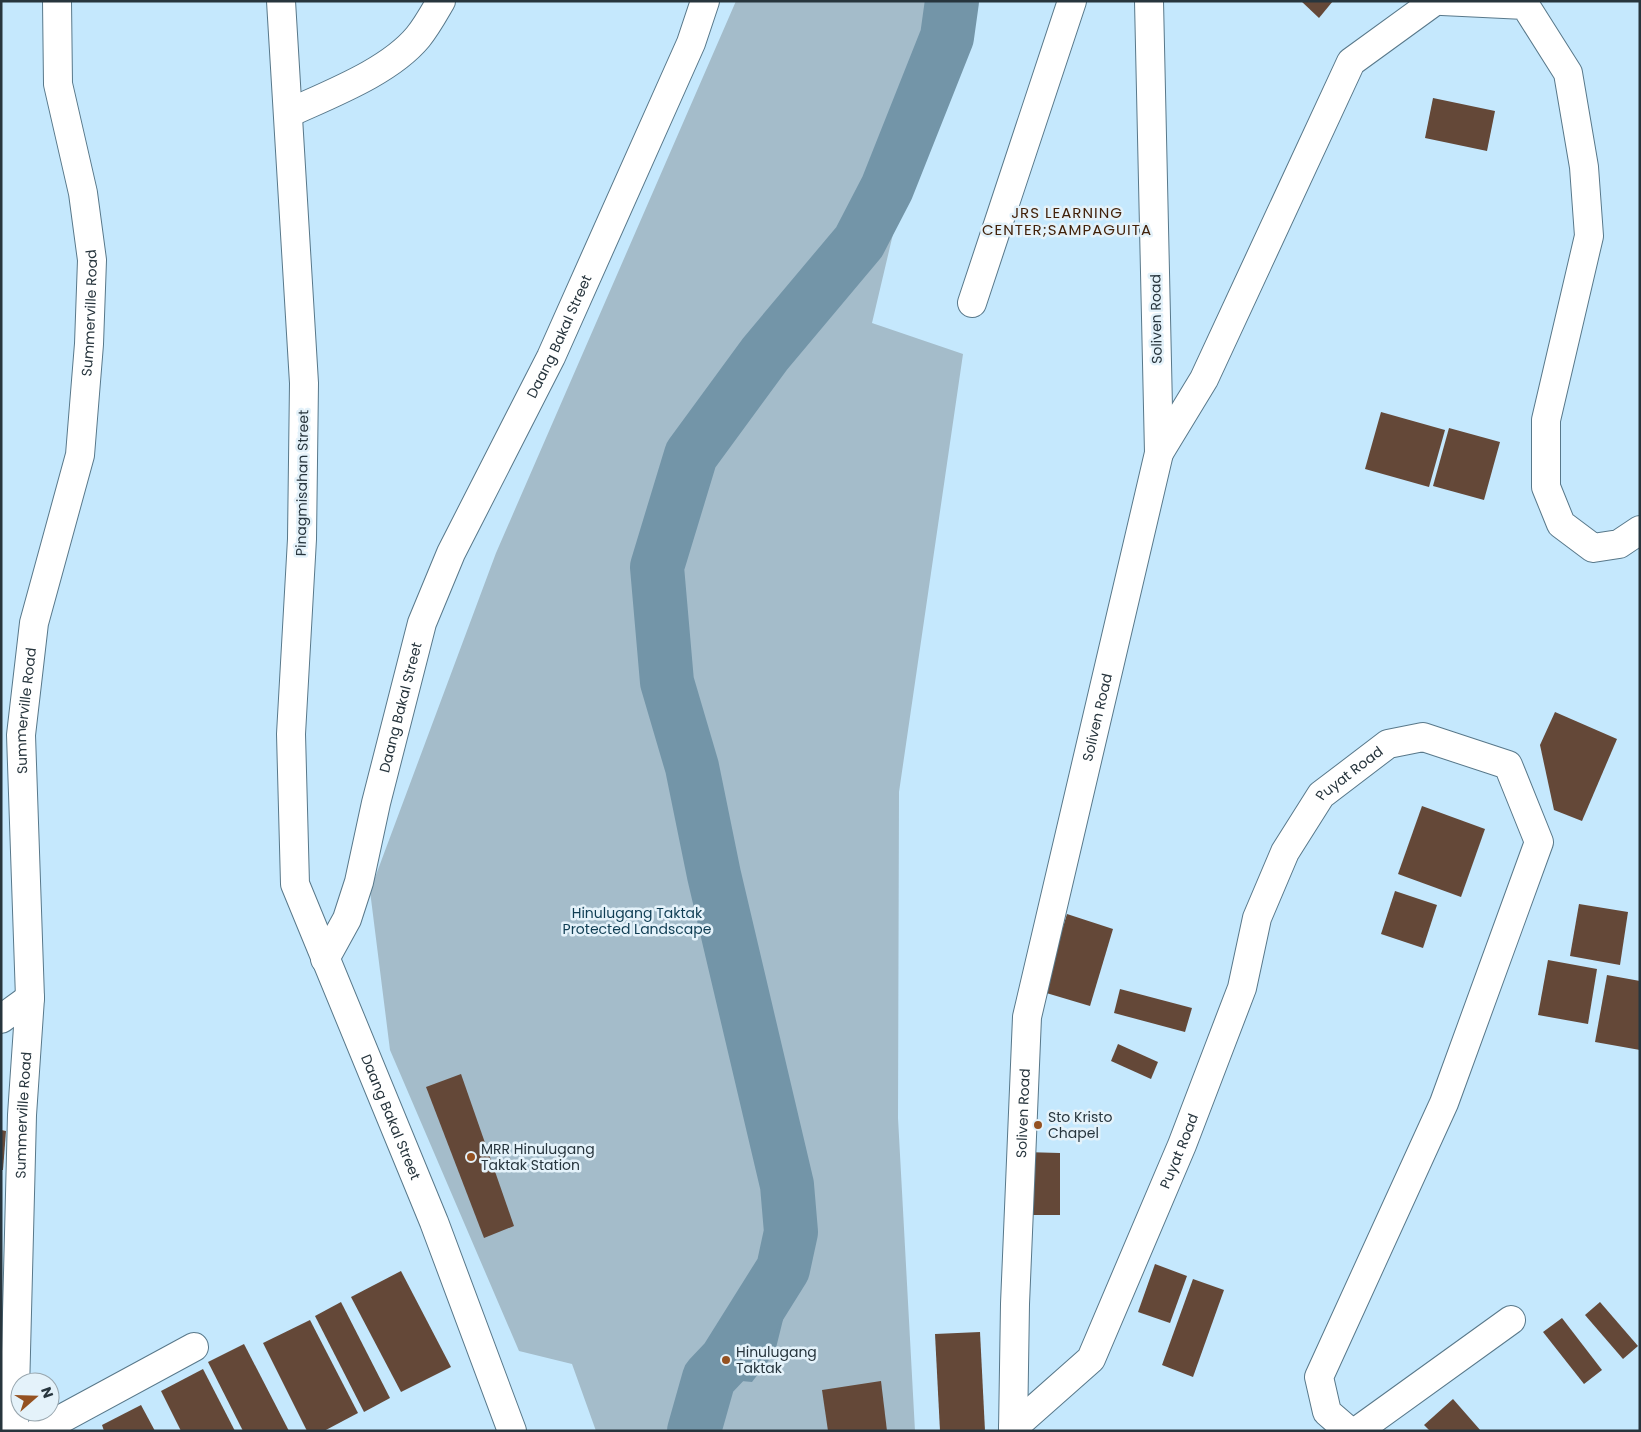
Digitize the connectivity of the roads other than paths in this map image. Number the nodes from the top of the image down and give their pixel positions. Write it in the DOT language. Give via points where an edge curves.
graph roads {
  1 [pos="56,1"];
  2 [pos="280,1"];
  3 [pos="441,1"];
  4 [pos="705,1"];
  5 [pos="1072,1"];
  6 [pos="1149,1"];
  7 [pos="1435,1"];
  8 [pos="1442,1"];
  9 [pos="289,113"];
  10 [pos="972,303"];
  11 [pos="1159,453"];
  12 [pos="1640,530"];
  13 [pos="325,959"];
  14 [pos="30,998"];
  15 [pos="1,1019"];
  16 [pos="1511,1320"];
  17 [pos="194,1346"];
  18 [pos="1013,1429"];
  19 [pos="14,1431"];
  20 [pos="40,1431"];
  21 [pos="512,1431"];
  22 [pos="1349,1431"];
  23 [pos="1357,1431"];
  1 -- 14 [label="street, Summerville Road" via="58,84 83,193 92,260 80,455 34,623 21,735"];
  2 -- 9 [label="street, Pinagmisahan Street"];
  3 -- 9 [label="street" via="417,38 389,62"];
  4 -- 13 [label="street, Daang Bakal Street" via="687,52 551,357 451,553 422,622 376,803 360,882 348,919"];
  5 -- 10 [label="street"];
  6 -- 11 [label="street, Soliven Road"];
  7 -- 11 [label="street" via="1351,62 1204,379"];
  8 -- 12 [label="street" via="1525,5 1568,73 1584,167 1589,236 1546,420 1546,487 1561,524 1593,548 1619,544"];
  9 -- 13 [label="street, Pinagmisahan Street" via="304,383 302,539 291,734 294,884"];
  11 -- 18 [label="street, Soliven Road" via="1027,1017"];
  13 -- 21 [label="street, Daang Bakal Street" via="434,1222"];
  14 -- 15 [label="street"];
  14 -- 19 [label="street, Summerville Road" via="22,1115"];
  16 -- 23 [label="street"];
  17 -- 20 [label="street"];
  18 -- 22 [label="street, Puyat Road" via="1091,1358 1182,1145 1242,988 1257,918 1285,852 1321,795 1388,744 1423,737 1508,765 1539,842 1444,1103 1319,1377 1327,1412"];
}
